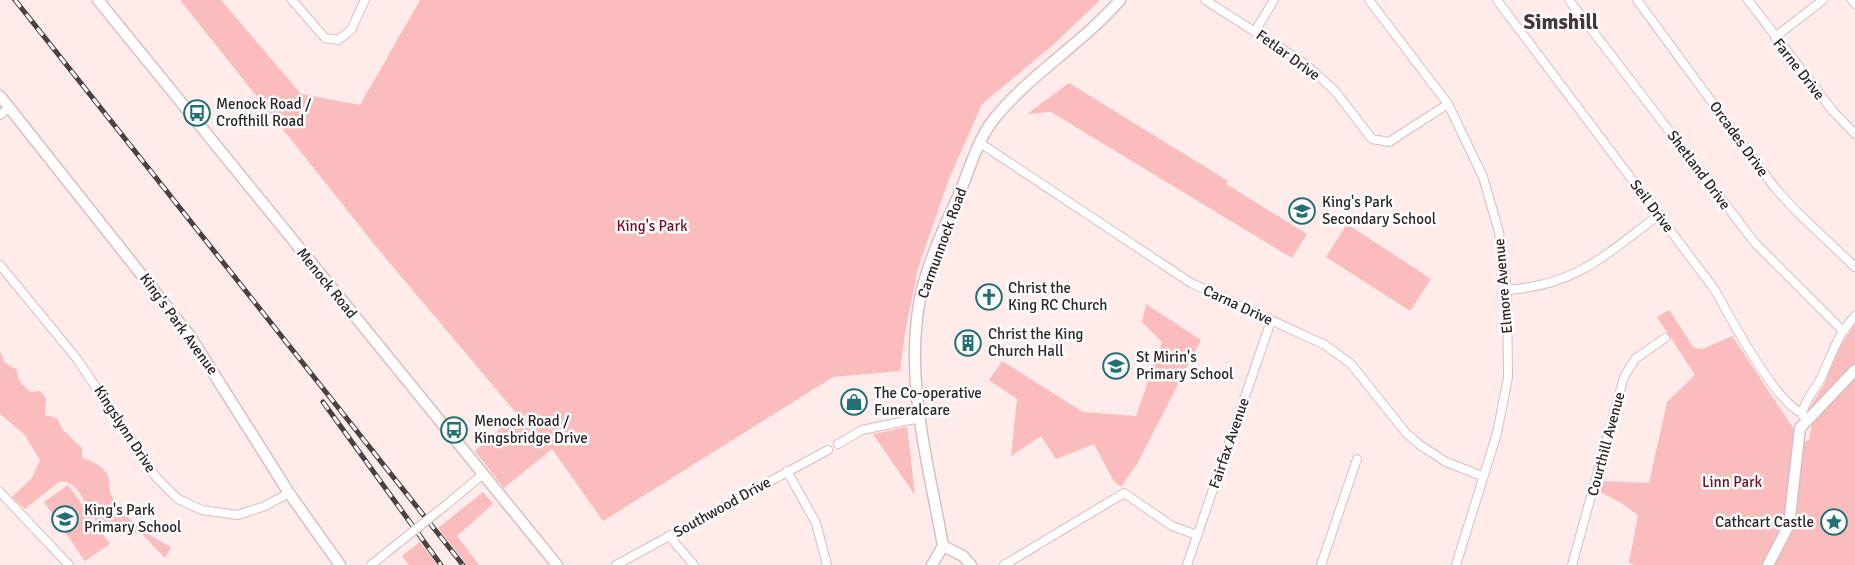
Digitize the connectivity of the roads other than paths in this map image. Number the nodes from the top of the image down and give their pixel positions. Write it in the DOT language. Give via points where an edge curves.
graph roads {
  1 [pos="98,0"];
  2 [pos="292,0"];
  3 [pos="365,0"];
  4 [pos="1120,0"];
  5 [pos="1206,0"];
  6 [pos="1274,0"];
  7 [pos="1369,0"];
  8 [pos="1497,0"];
  9 [pos="1569,0"];
  10 [pos="1637,0"];
  11 [pos="1748,0"];
  12 [pos="1823,0"];
  13 [pos="1852,0"];
  14 [pos="1855,4"];
  15 [pos="1255,31"];
  16 [pos="1775,37"];
  17 [pos="0,96"];
  18 [pos="1449,104"];
  19 [pos="10,107"];
  20 [pos="0,115"];
  21 [pos="1855,134"];
  22 [pos="980,143"];
  23 [pos="1659,215"];
  24 [pos="0,265"];
  25 [pos="1855,267"];
  26 [pos="1507,290"];
  27 [pos="1855,316"];
  28 [pos="1271,321"];
  29 [pos="1842,330"];
  30 [pos="1665,338"];
  31 [pos="1855,370"];
  32 [pos="1802,413"];
  33 [pos="920,418"];
  34 [pos="1800,428"];
  35 [pos="838,444"];
  36 [pos="828,450"];
  37 [pos="1358,459"];
  38 [pos="787,471"];
  39 [pos="482,475"];
  40 [pos="1482,476"];
  41 [pos="0,492"];
  42 [pos="289,493"];
  43 [pos="1197,534"];
  44 [pos="669,536"];
  45 [pos="943,546"];
  46 [pos="69,565"];
  47 [pos="340,565"];
  48 [pos="371,565"];
  49 [pos="556,565"];
  50 [pos="616,565"];
  51 [pos="694,565"];
  52 [pos="827,565"];
  53 [pos="932,565"];
  54 [pos="971,565"];
  55 [pos="1004,565"];
  56 [pos="1187,565"];
  57 [pos="1321,565"];
  58 [pos="1456,565"];
  59 [pos="1572,565"];
  60 [pos="1768,565"];
  1 -- 39 [label="main road, Menock Road"];
  2 -- 3 [label="street" via="326,38 338,40 351,30"];
  4 -- 22 [label="main road, Carmunnock Road" via="1011,100"];
  5 -- 15 [label="street, Fetlar Drive"];
  6 -- 15 [label="street"];
  7 -- 18 [label="street, Elmore Avenue"];
  8 -- 23 [label="street, Seil Drive"];
  9 -- 29 [label="street, Shetland Drive" via="1755,243"];
  10 -- 25 [label="street, Orcades Drive" via="1775,188"];
  11 -- 16 [label="street, Farne Drive"];
  12 -- 16 [label="street"];
  13 -- 14 [label="street"];
  15 -- 18 [label="street, Fetlar Drive" via="1304,63 1335,91 1372,139 1389,142"];
  16 -- 21 [label="street, Farne Drive"];
  17 -- 19 [label="main road, King's Park Avenue"];
  18 -- 26 [label="street, Elmore Avenue" via="1483,177 1499,232"];
  19 -- 20 [label="street"];
  19 -- 42 [label="main road, King's Park Avenue" via="190,336"];
  22 -- 28 [label="street, Carna Drive" via="1191,283"];
  22 -- 33 [label="main road, Carmunnock Road" via="920,297 916,381"];
  23 -- 26 [label="street" via="1571,277 1531,289"];
  23 -- 32 [label="street, Seil Drive" via="1715,290 1738,333 1787,404"];
  24 -- 42 [label="street, Kingslynn Drive" via="77,359 156,477 178,499 202,510 238,514"];
  26 -- 40 [label="street, Elmore Avenue" via="1508,377 1497,433"];
  27 -- 29 [label="street"];
  28 -- 40 [label="street, Carna Drive" via="1337,353 1351,364 1420,445 1446,462"];
  28 -- 43 [label="street, Fairfax Avenue"];
  29 -- 32 [label="street"];
  30 -- 59 [label="street, Courthill Avenue" via="1635,359 1624,377"];
  31 -- 34 [label="main road"];
  32 -- 34 [label="street"];
  33 -- 35 [label="street" via="862,430"];
  33 -- 45 [label="main road, Carmunnock Road"];
  34 -- 60 [label="main road" via="1789,525"];
  36 -- 38 [label="street, Southwood Drive"];
  37 -- 57 [label="street"];
  38 -- 44 [label="street, Southwood Drive"];
  38 -- 52 [label="street" via="816,524"];
  39 -- 48 [label="street, bridge"];
  39 -- 49 [label="main road, Menock Road"];
  40 -- 58 [label="street, Elmore Avenue"];
  41 -- 46 [label="street"];
  42 -- 47 [label="main road, King's Park Avenue"];
  43 -- 55 [label="street" via="1172,526 1124,493"];
  43 -- 56 [label="street, Fairfax Avenue"];
  44 -- 50 [label="street, Southwood Drive"];
  44 -- 51 [label="street"];
  45 -- 53 [label="main road"];
  45 -- 54 [label="main road" via="963,555"];
}
